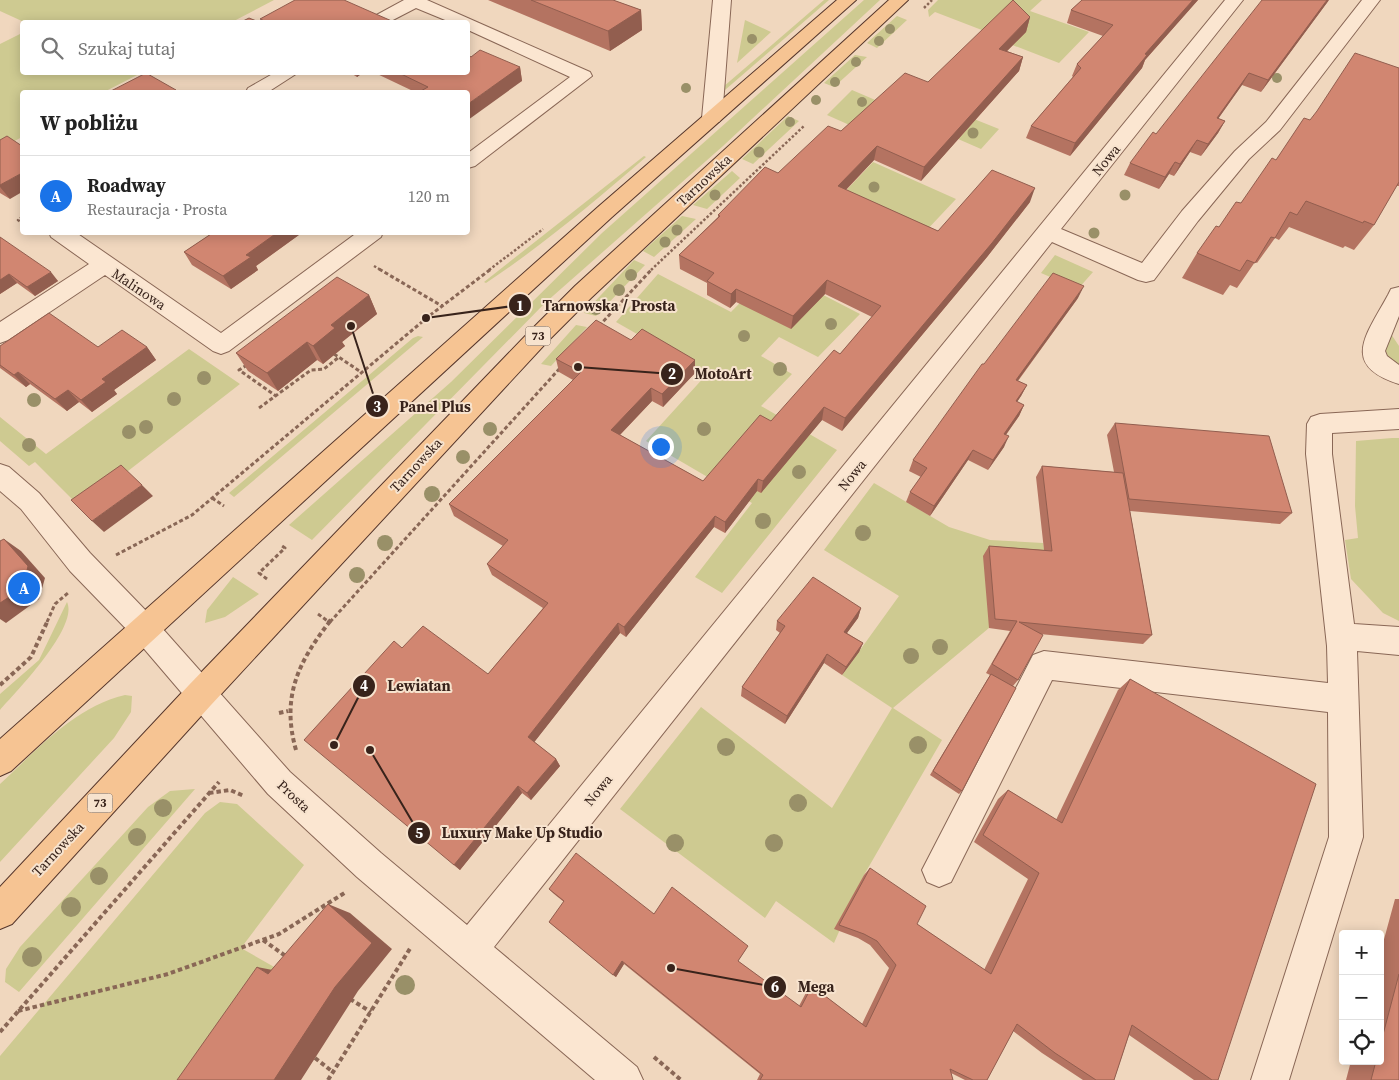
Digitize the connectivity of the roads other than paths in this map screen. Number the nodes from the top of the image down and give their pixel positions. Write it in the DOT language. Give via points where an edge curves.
graph roads {
  1 [pos="416,0"];
  2 [pos="722,0"];
  3 [pos="847,0"];
  4 [pos="899,0"];
  5 [pos="1234,0"];
  6 [pos="1371,0"];
  7 [pos="381,20"];
  8 [pos="460,20"];
  9 [pos="470,25"];
  10 [pos="285,75"];
  11 [pos="258,90"];
  12 [pos="712,118"];
  13 [pos="470,161"];
  14 [pos="1048,232"];
  15 [pos="63,235"];
  16 [pos="369,235"];
  17 [pos="104,265"];
  18 [pos="1399,295"];
  19 [pos="0,334"];
  20 [pos="1399,375"];
  21 [pos="1399,419"];
  22 [pos="0,475"];
  23 [pos="144,628"];
  24 [pos="1340,636"];
  25 [pos="1399,642"];
  26 [pos="200,695"];
  27 [pos="1343,699"];
  28 [pos="0,760"];
  29 [pos="939,870"];
  30 [pos="0,912"];
  31 [pos="469,950"];
  32 [pos="624,1080"];
  33 [pos="1270,1080"];
  1 -- 7 [label="street"];
  1 -- 8 [label="street"];
  2 -- 12 [label="street"];
  3 -- 12 [label="main road"];
  4 -- 26 [label="main road, Tarnowska / 73" via="569,305"];
  5 -- 14 [label="street, Nowa"];
  6 -- 14 [label="street" via="1273,126 1242,155 1146,274"];
  9 -- 13 [label="street" via="584,76"];
  10 -- 11 [label="street"];
  12 -- 23 [label="main road"];
  14 -- 31 [label="street, Nowa"];
  15 -- 17 [label="street, Malinowa"];
  16 -- 17 [label="street, Malinowa" via="221,345"];
  17 -- 19 [label="street"];
  18 -- 20 [label="street" via="1372,348 1374,358"];
  21 -- 24 [label="street" via="1320,424 1319,454"];
  22 -- 23 [label="street, Prosta" via="30,502 80,562"];
  23 -- 26 [label="street, Prosta"];
  23 -- 28 [label="main road"];
  24 -- 25 [label="street"];
  24 -- 27 [label="street"];
  26 -- 30 [label="main road, Tarnowska / 73"];
  26 -- 31 [label="street, Prosta" via="279,784"];
  27 -- 29 [label="street" via="1044,665"];
  27 -- 33 [label="street" via="1346,837"];
  31 -- 32 [label="street, Prosta"];
}
